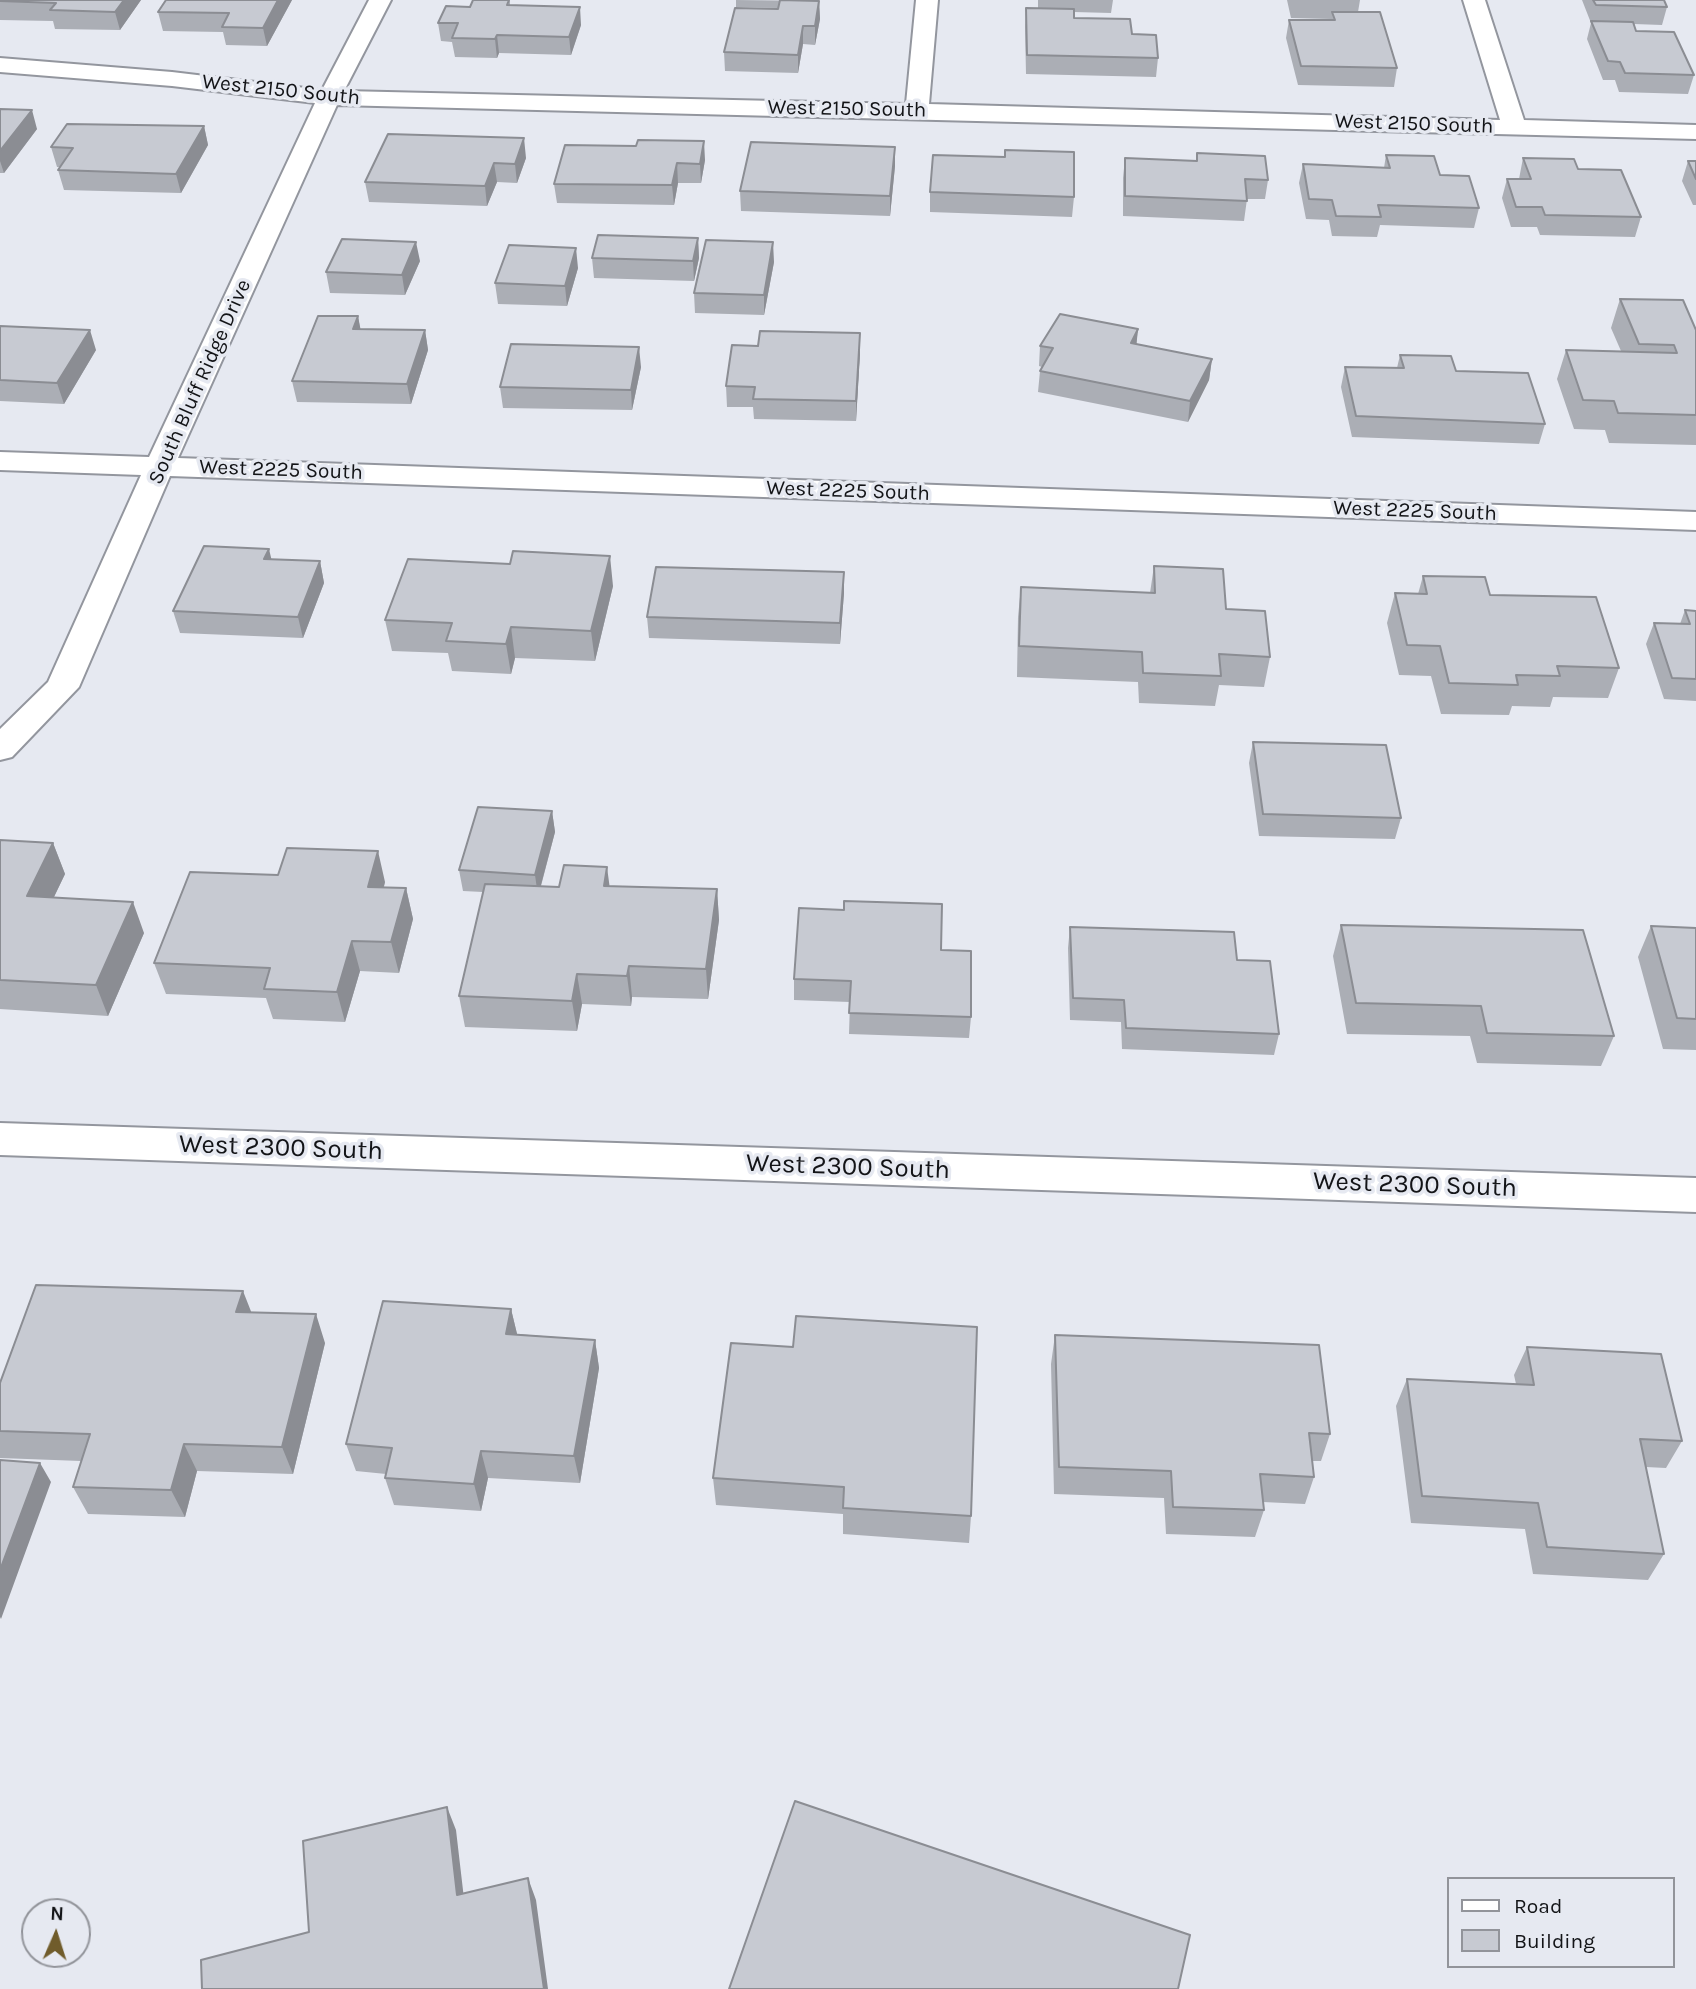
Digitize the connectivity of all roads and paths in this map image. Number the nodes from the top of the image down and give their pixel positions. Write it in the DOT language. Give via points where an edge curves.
graph roads {
  1 [pos="380,0"];
  2 [pos="927,0"];
  3 [pos="1474,0"];
  4 [pos="0,65"];
  5 [pos="329,98"];
  6 [pos="917,111"];
  7 [pos="1514,126"];
  8 [pos="1696,132"];
  9 [pos="0,461"];
  10 [pos="162,466"];
  11 [pos="1696,521"];
  12 [pos="0,750"];
  13 [pos="0,1139"];
  14 [pos="1696,1195"];
  1 -- 5 [label="street, South Bluff Ridge Drive"];
  2 -- 6 [label="street"];
  3 -- 7 [label="street"];
  4 -- 5 [label="street, West 2150 South"];
  5 -- 6 [label="street, West 2150 South"];
  5 -- 10 [label="street, South Bluff Ridge Drive"];
  6 -- 7 [label="street, West 2150 South"];
  7 -- 8 [label="street, West 2150 South"];
  9 -- 10 [label="street, West 2225 South"];
  10 -- 11 [label="street, West 2225 South"];
  10 -- 12 [label="street, South Bluff Ridge Drive" via="62,687"];
  13 -- 14 [label="street, West 2300 South"];
}
